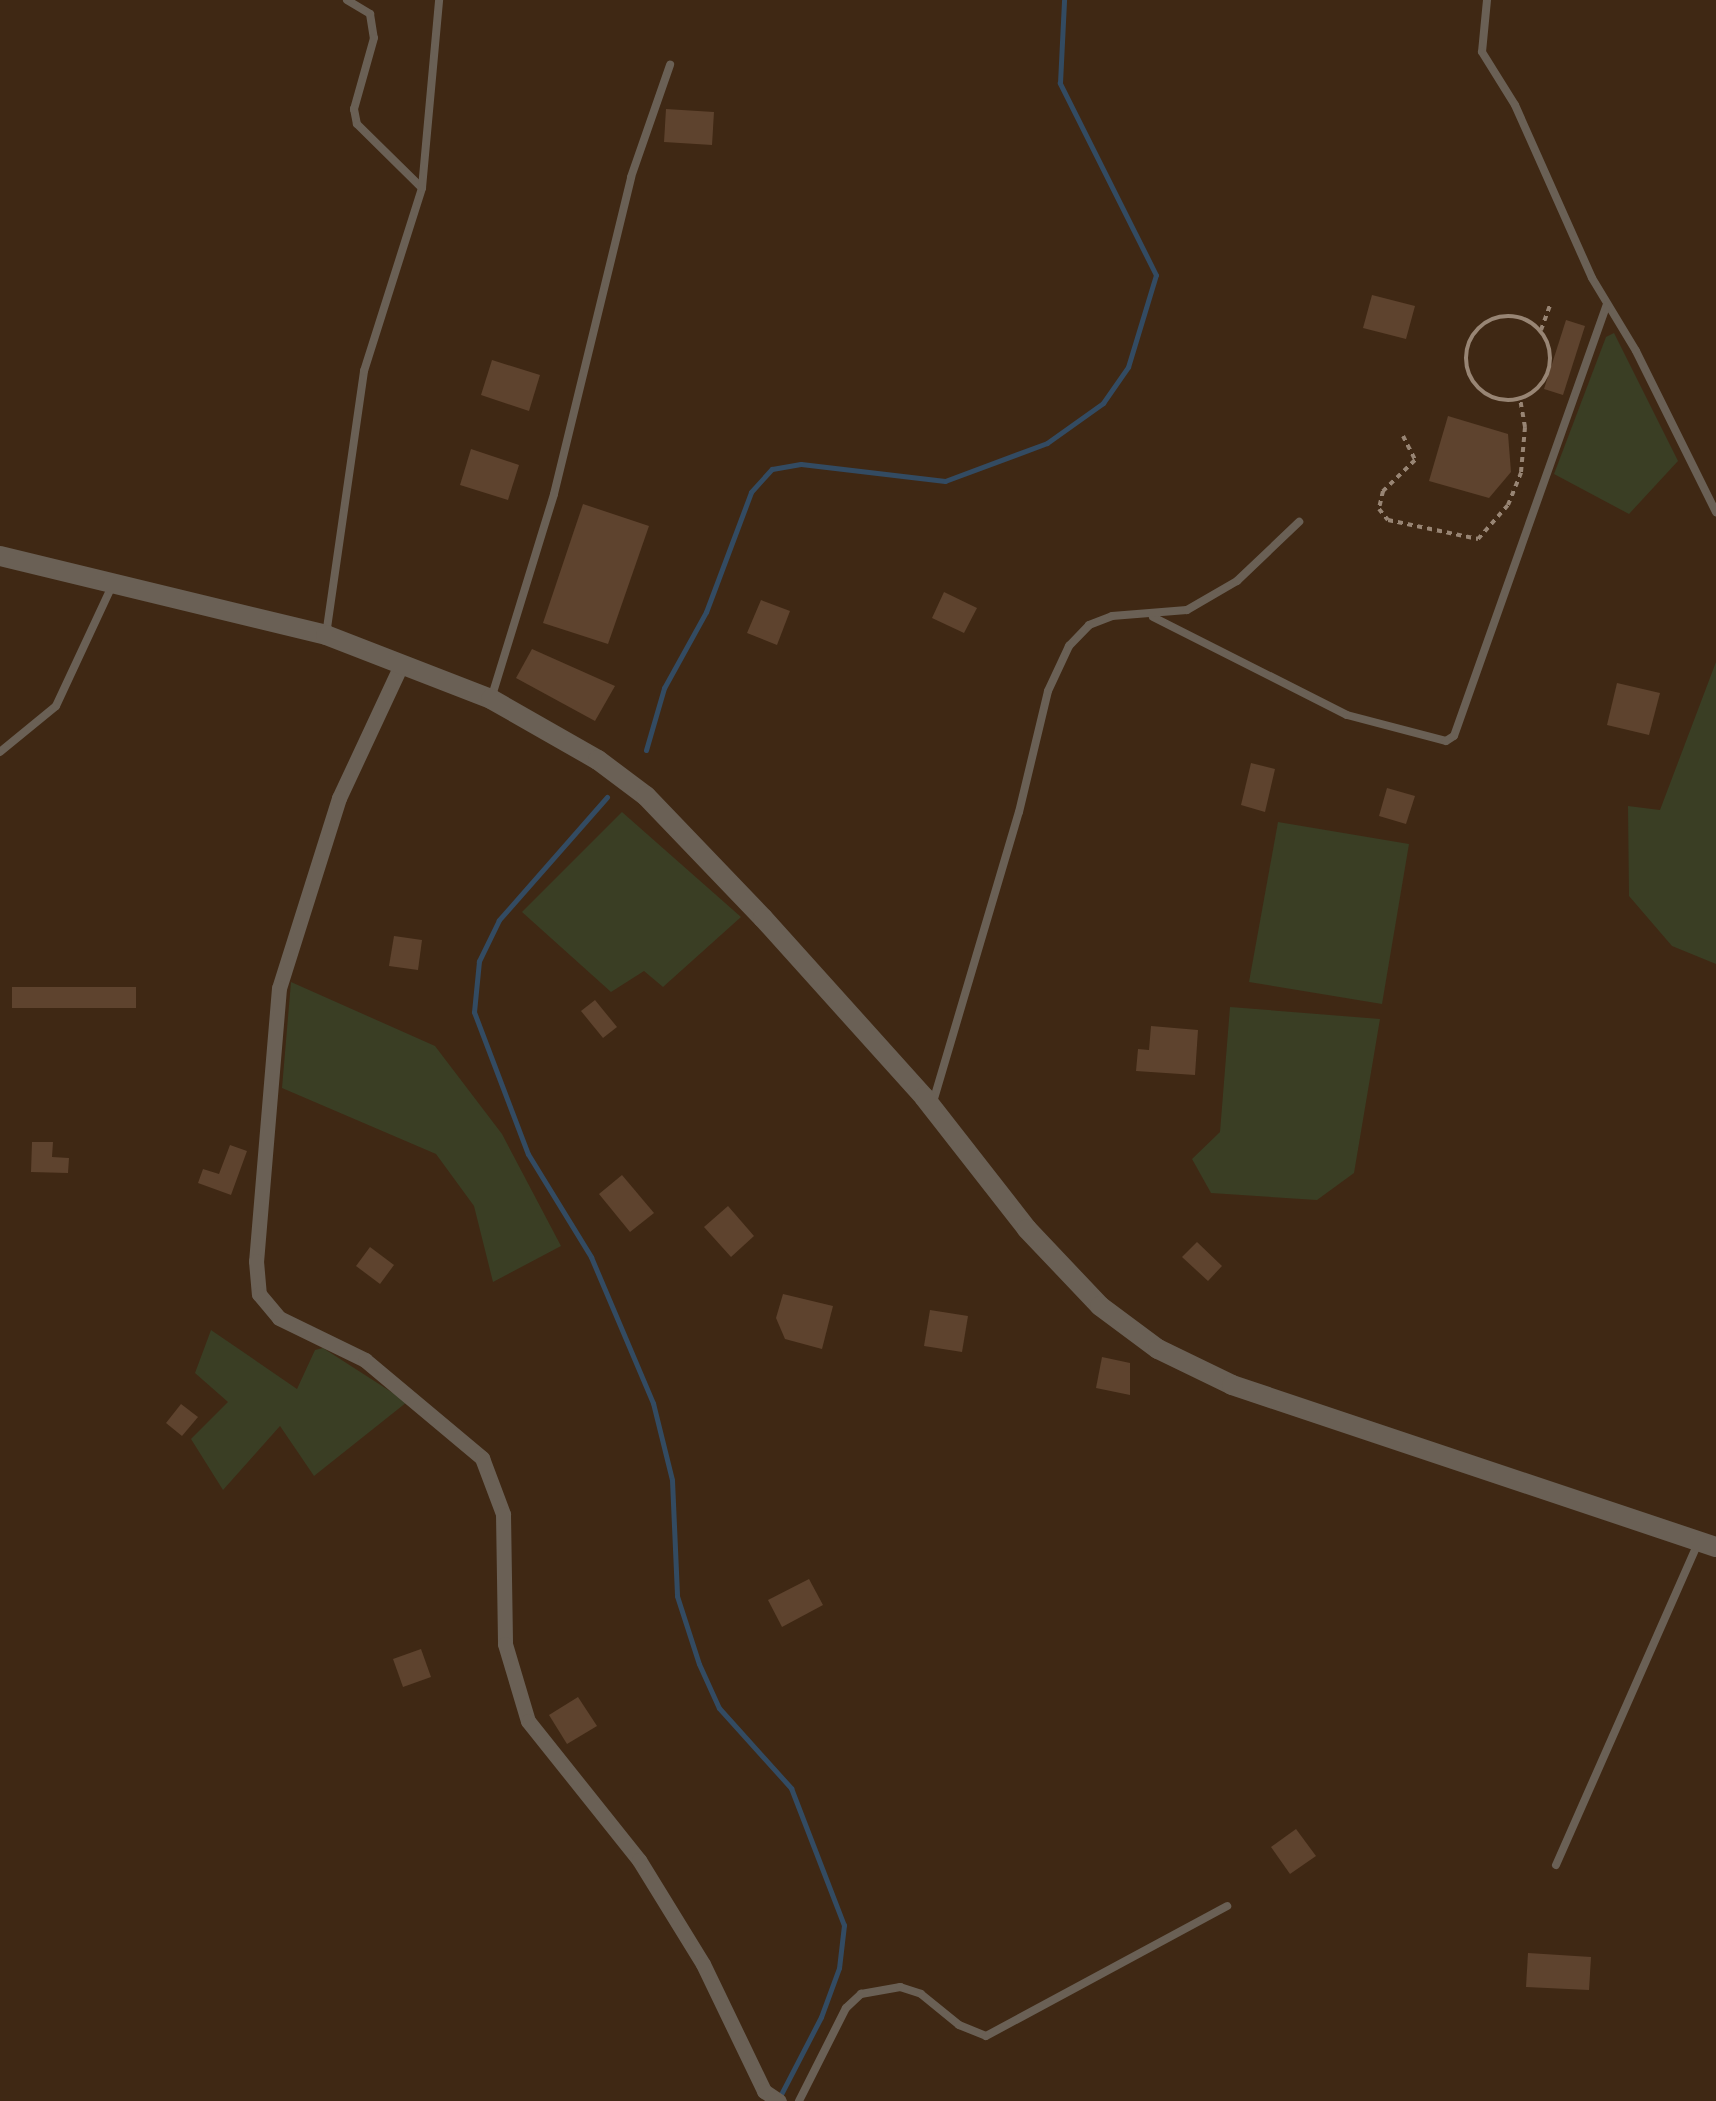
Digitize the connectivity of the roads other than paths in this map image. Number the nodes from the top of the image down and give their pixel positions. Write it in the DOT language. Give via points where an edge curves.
graph roads {
  1 [pos="347,0"];
  2 [pos="439,0"];
  3 [pos="1487,0"];
  4 [pos="670,65"];
  5 [pos="422,188"];
  6 [pos="1607,305"];
  7 [pos="1716,512"];
  8 [pos="1298,522"];
  9 [pos="0,556"];
  10 [pos="113,584"];
  11 [pos="1153,618"];
  12 [pos="326,635"];
  13 [pos="402,664"];
  14 [pos="491,699"];
  15 [pos="0,752"];
  16 [pos="931,1107"];
  17 [pos="1708,1544"];
  18 [pos="1556,1865"];
  19 [pos="1227,1906"];
  20 [pos="778,2101"];
  21 [pos="799,2101"];
  1 -- 5 [label="lane" via="370,14 374,38 354,109 357,124"];
  2 -- 5 [label="lane"];
  3 -- 6 [label="lane" via="1482,52 1515,105"];
  4 -- 14 [label="lane" via="631,176 554,494"];
  5 -- 12 [label="lane" via="364,371"];
  6 -- 7 [label="lane"];
  6 -- 11 [label="lane" via="1446,741 1347,716"];
  8 -- 11 [label="lane" via="1237,581 1187,610"];
  9 -- 10 [label="street"];
  10 -- 12 [label="street"];
  10 -- 15 [label="lane" via="56,706"];
  11 -- 16 [label="lane" via="1112,616 1089,625 1069,646 1048,690 1019,812"];
  12 -- 13 [label="street"];
  13 -- 14 [label="street"];
  13 -- 20 [label="street" via="339,798 279,988 256,1261 260,1294 279,1318 365,1360 457,1430 482,1458 504,1514 505,1644 528,1721 639,1860 703,1964 764,2091"];
  14 -- 16 [label="street" via="646,796"];
  16 -- 17 [label="street" via="1027,1229 1100,1306 1158,1348 1232,1385"];
  17 -- 18 [label="lane"];
  19 -- 21 [label="lane" via="986,2036 959,2025 922,1994 900,1987 861,1994 846,2008"];
}
